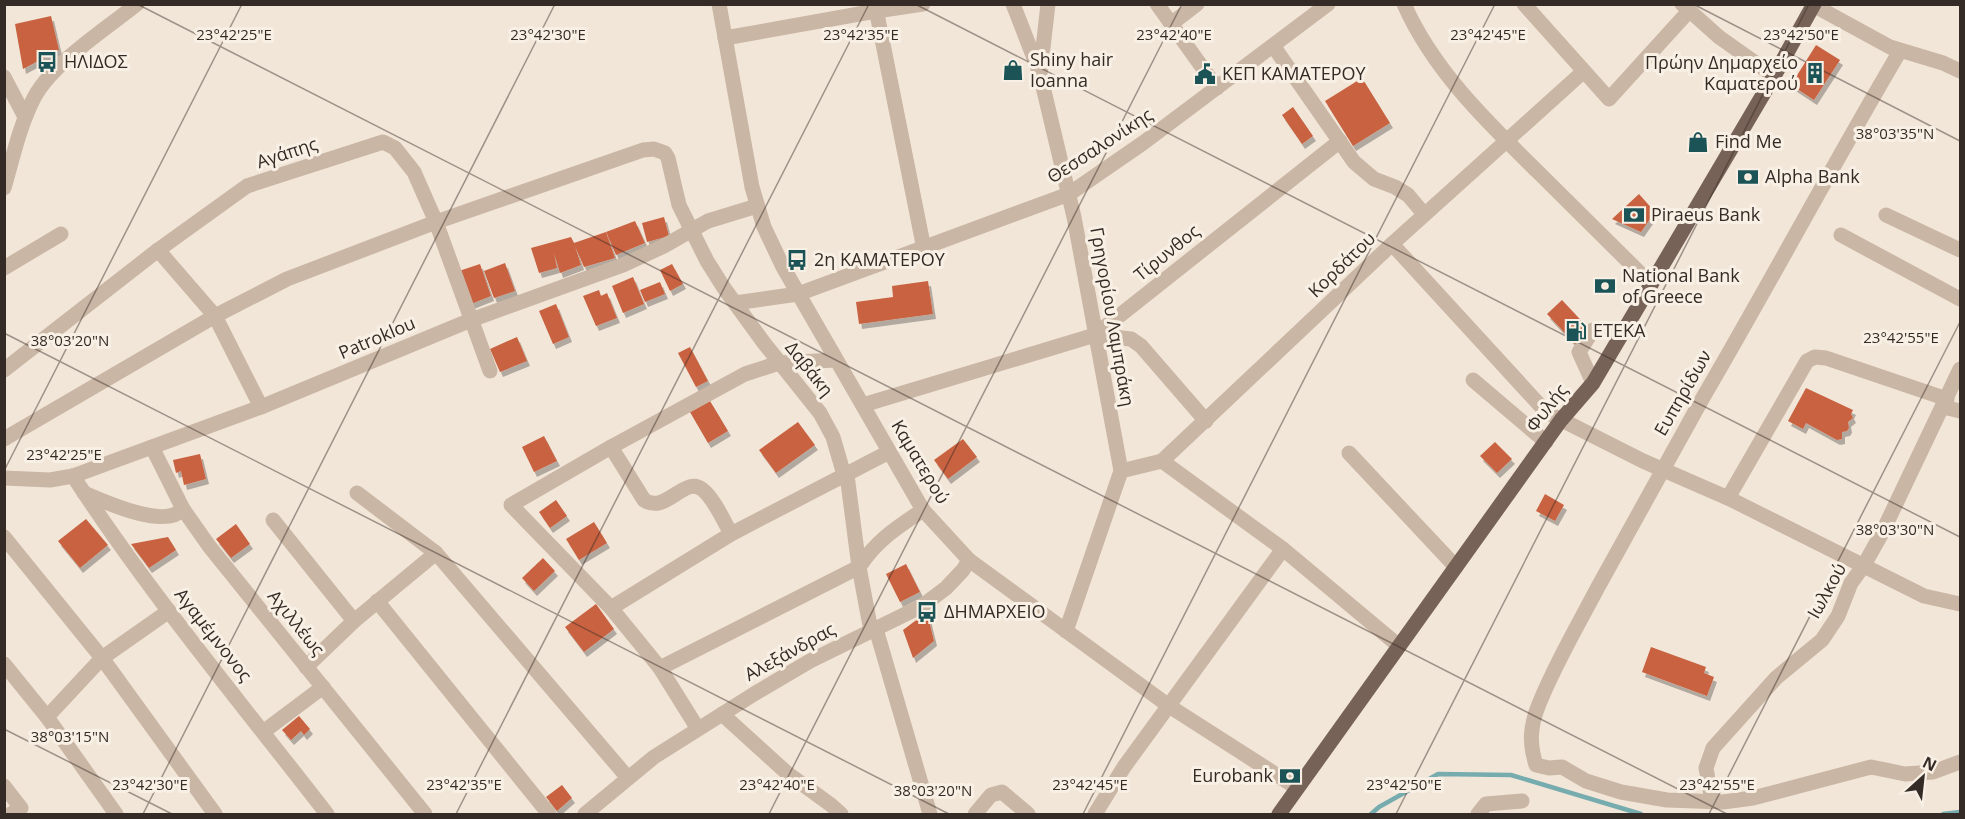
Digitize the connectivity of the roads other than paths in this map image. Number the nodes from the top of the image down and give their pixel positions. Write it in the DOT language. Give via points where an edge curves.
graph roads {
  1 [pos="137,4"];
  2 [pos="719,4"];
  3 [pos="923,4"];
  4 [pos="1012,4"];
  5 [pos="1048,4"];
  6 [pos="1157,4"];
  7 [pos="1197,4"];
  8 [pos="1328,4"];
  9 [pos="1404,4"];
  10 [pos="1524,4"];
  11 [pos="1814,5"];
  12 [pos="876,8"];
  13 [pos="1686,8"];
  14 [pos="1171,24"];
  15 [pos="725,38"];
  16 [pos="1274,47"];
  17 [pos="1900,51"];
  18 [pos="1584,71"];
  19 [pos="1960,71"];
  20 [pos="1040,74"];
  21 [pos="1774,75"];
  22 [pos="4,77"];
  23 [pos="1217,88"];
  24 [pos="25,117"];
  25 [pos="1340,141"];
  26 [pos="1506,141"];
  27 [pos="4,188"];
  28 [pos="1069,194"];
  29 [pos="758,206"];
  30 [pos="1424,214"];
  31 [pos="1886,215"];
  32 [pos="436,222"];
  33 [pos="691,230"];
  34 [pos="61,234"];
  35 [pos="1841,235"];
  36 [pos="1392,244"];
  37 [pos="1959,244"];
  38 [pos="924,249"];
  39 [pos="158,250"];
  40 [pos="4,268"];
  41 [pos="1651,284"];
  42 [pos="798,294"];
  43 [pos="1960,299"];
  44 [pos="735,303"];
  45 [pos="215,316"];
  46 [pos="471,320"];
  47 [pos="1624,330"];
  48 [pos="1095,335"];
  49 [pos="835,360"];
  50 [pos="779,363"];
  51 [pos="1960,369"];
  52 [pos="4,370"];
  53 [pos="490,371"];
  54 [pos="1473,380"];
  55 [pos="1593,383"];
  56 [pos="1945,403"];
  57 [pos="863,405"];
  58 [pos="261,407"];
  59 [pos="1960,411"];
  60 [pos="1561,420"];
  61 [pos="1206,421"];
  62 [pos="4,439"];
  63 [pos="1546,442"];
  64 [pos="152,447"];
  65 [pos="610,447"];
  66 [pos="889,452"];
  67 [pos="1349,453"];
  68 [pos="1162,461"];
  69 [pos="1662,469"];
  70 [pos="1121,471"];
  71 [pos="847,475"];
  72 [pos="73,476"];
  73 [pos="4,478"];
  74 [pos="84,493"];
  75 [pos="357,494"];
  76 [pos="1728,498"];
  77 [pos="183,509"];
  78 [pos="923,510"];
  79 [pos="273,520"];
  80 [pos="731,534"];
  81 [pos="4,537"];
  82 [pos="1283,549"];
  83 [pos="436,552"];
  84 [pos="969,560"];
  85 [pos="1864,565"];
  86 [pos="859,567"];
  87 [pos="1456,567"];
  88 [pos="377,601"];
  89 [pos="1960,604"];
  90 [pos="611,608"];
  91 [pos="169,611"];
  92 [pos="354,621"];
  93 [pos="874,630"];
  94 [pos="1066,631"];
  95 [pos="1399,646"];
  96 [pos="102,658"];
  97 [pos="4,664"];
  98 [pos="306,666"];
  99 [pos="660,668"];
  100 [pos="323,687"];
  101 [pos="1169,706"];
  102 [pos="722,714"];
  103 [pos="47,717"];
  104 [pos="699,729"];
  105 [pos="263,732"];
  106 [pos="1960,762"];
  107 [pos="628,778"];
  108 [pos="4,786"];
  109 [pos="1297,788"];
  110 [pos="1522,801"];
  111 [pos="1712,801"];
  112 [pos="11,814"];
  113 [pos="116,814"];
  114 [pos="215,814"];
  115 [pos="327,814"];
  116 [pos="425,814"];
  117 [pos="549,814"];
  118 [pos="585,814"];
  119 [pos="841,814"];
  120 [pos="930,814"];
  121 [pos="975,814"];
  122 [pos="1028,814"];
  123 [pos="1095,814"];
  124 [pos="1279,814"];
  125 [pos="1478,814"];
  1 -- 24 [label="street" via="56,68"];
  2 -- 15 [label="street, Καματερού"];
  3 -- 12 [label="street"];
  4 -- 20 [label="street"];
  5 -- 20 [label="street, Γρηγορίου Λαμπράκη"];
  6 -- 14 [label="street"];
  7 -- 14 [label="street"];
  8 -- 16 [label="street, Θεσσαλονίκης"];
  9 -- 26 [label="street" via="1453,83"];
  10 -- 18 [label="street"];
  11 -- 17 [label="street"];
  11 -- 21 [label="main road, Φυλής"];
  12 -- 15 [label="street"];
  12 -- 38 [label="street"];
  13 -- 18 [label="street" via="1610,99"];
  13 -- 21 [label="street" via="1719,37"];
  14 -- 23 [label="street"];
  15 -- 29 [label="street, Καματερού"];
  16 -- 23 [label="street, Θεσσαλονίκης"];
  16 -- 25 [label="street"];
  17 -- 19 [label="street"];
  17 -- 69 [label="street, Ευπηρίδων"];
  18 -- 26 [label="street, Κορδάτου"];
  20 -- 28 [label="street, Γρηγορίου Λαμπράκη"];
  21 -- 41 [label="main road, Φυλής"];
  22 -- 24 [label="street"];
  23 -- 28 [label="street, Θεσσαλονίκης"];
  24 -- 27 [label="street"];
  25 -- 30 [label="street" via="1366,173 1408,195"];
  25 -- 48 [label="street, Τίρυνθος"];
  26 -- 30 [label="street, Κορδάτου"];
  26 -- 41 [label="street"];
  28 -- 38 [label="street, Θεσσαλονίκης"];
  28 -- 48 [label="street, Γρηγορίου Λαμπράκη"];
  29 -- 33 [label="street, Patroklou"];
  29 -- 42 [label="street, Καματερού" via="764,227"];
  30 -- 36 [label="street, Κορδάτου"];
  31 -- 37 [label="street"];
  32 -- 33 [label="street, Δαβάκη" via="654,149 668,158"];
  32 -- 39 [label="street, Αγάπης" via="409,165 395,148 383,142 247,186"];
  32 -- 45 [label="street" via="287,279"];
  32 -- 46 [label="street, Αγάπης"];
  33 -- 44 [label="street, Δαβάκη"];
  33 -- 46 [label="street, Patroklou" via="623,265"];
  34 -- 40 [label="street"];
  35 -- 43 [label="street"];
  36 -- 60 [label="street" via="1546,412"];
  36 -- 61 [label="street, Κορδάτου"];
  38 -- 42 [label="street, Θεσσαλονίκης"];
  39 -- 45 [label="street"];
  39 -- 52 [label="street, Αγάπης"];
  41 -- 47 [label="main road, Φυλής"];
  42 -- 44 [label="street, Θεσσαλονίκης"];
  42 -- 49 [label="street, Καματερού"];
  44 -- 50 [label="street, Δαβάκη"];
  45 -- 58 [label="street"];
  45 -- 62 [label="street"];
  46 -- 53 [label="street, Αγάπης"];
  46 -- 58 [label="street, Patroklou"];
  47 -- 55 [label="main road, Φυλής"];
  47 -- 55 [label="street" via="1593,330 1579,352"];
  48 -- 57 [label="street, Τίρυνθος"];
  48 -- 61 [label="street" via="1131,339 1141,346"];
  48 -- 70 [label="street, Γρηγορίου Λαμπράκη"];
  49 -- 50 [label="street"];
  49 -- 57 [label="street, Καματερού"];
  50 -- 65 [label="street" via="745,374"];
  50 -- 71 [label="street, Δαβάκη" via="829,427"];
  51 -- 56 [label="street, Ιωλκού"];
  54 -- 63 [label="street"];
  55 -- 60 [label="main road, Φυλής"];
  56 -- 59 [label="street"];
  56 -- 76 [label="street" via="1815,357 1807,361"];
  56 -- 85 [label="street, Ιωλκού"];
  57 -- 66 [label="street, Καματερού"];
  58 -- 64 [label="street, Patroklou"];
  60 -- 63 [label="main road, Φυλής"];
  60 -- 69 [label="street"];
  61 -- 68 [label="street, Κορδάτου"];
  63 -- 87 [label="main road, Φυλής"];
  64 -- 72 [label="street, Patroklou"];
  64 -- 77 [label="street, Αχιλλέως"];
  65 -- 80 [label="street" via="650,505 697,486 705,490"];
  65 -- 90 [label="street" via="511,505"];
  66 -- 71 [label="street"];
  66 -- 78 [label="street, Καματερού"];
  67 -- 87 [label="street"];
  68 -- 70 [label="street, Κορδάτου"];
  68 -- 82 [label="street"];
  69 -- 76 [label="street"];
  69 -- 111 [label="street, Ευπηρίδων" via="1539,704 1530,731 1531,750 1536,765 1562,767 1586,781 1621,792 1667,800"];
  70 -- 94 [label="street, Γρηγορίου Λαμπράκη"];
  71 -- 80 [label="street"];
  71 -- 86 [label="street, Δαβάκη"];
  72 -- 73 [label="street, Patroklou" via="50,480"];
  72 -- 74 [label="street, Αγαμέμνονος"];
  74 -- 77 [label="street" via="142,514 162,516"];
  74 -- 91 [label="street, Αγαμέμνονος"];
  75 -- 83 [label="street"];
  76 -- 85 [label="street"];
  77 -- 98 [label="street, Αχιλλέως"];
  78 -- 84 [label="street, Καματερού"];
  78 -- 86 [label="street" via="891,532"];
  79 -- 92 [label="street"];
  80 -- 90 [label="street"];
  81 -- 96 [label="street"];
  82 -- 95 [label="street"];
  82 -- 101 [label="street"];
  83 -- 88 [label="street"];
  83 -- 107 [label="street"];
  84 -- 93 [label="street, Αλεξάνδρας" via="952,582 930,600"];
  84 -- 94 [label="street, Καματερού"];
  85 -- 89 [label="street" via="1924,596"];
  85 -- 111 [label="street, Ιωλκού" via="1851,583 1839,616 1822,640 1776,678 1713,748 1706,768"];
  86 -- 93 [label="street, Δαβάκη"];
  86 -- 99 [label="street"];
  87 -- 95 [label="main road, Φυλής"];
  88 -- 92 [label="street"];
  88 -- 117 [label="street"];
  90 -- 99 [label="street"];
  91 -- 96 [label="street"];
  91 -- 105 [label="street, Αγαμέμνονος"];
  92 -- 98 [label="street"];
  93 -- 102 [label="street, Αλεξάνδρας" via="801,666"];
  93 -- 120 [label="street, Δαβάκη"];
  94 -- 101 [label="street, Καματερού"];
  95 -- 109 [label="main road, Φυλής"];
  96 -- 103 [label="street"];
  96 -- 114 [label="street"];
  97 -- 103 [label="street"];
  98 -- 100 [label="street, Αχιλλέως"];
  99 -- 104 [label="street"];
  100 -- 105 [label="street"];
  100 -- 116 [label="street, Αχιλλέως"];
  101 -- 109 [label="street, Καματερού"];
  101 -- 123 [label="street"];
  102 -- 104 [label="street, Αλεξάνδρας"];
  102 -- 119 [label="street"];
  103 -- 113 [label="street"];
  104 -- 107 [label="street, Αλεξάνδρας"];
  105 -- 115 [label="street, Αγαμέμνονος"];
  106 -- 111 [label="street" via="1933,772 1905,774 1871,767 1753,798"];
  107 -- 118 [label="street, Αλεξάνδρας"];
  108 -- 112 [label="street" via="21,808"];
  109 -- 124 [label="main road, Φυλής"];
  110 -- 125 [label="street" via="1486,804"];
  121 -- 122 [label="street" via="990,795 1002,792"];
}
